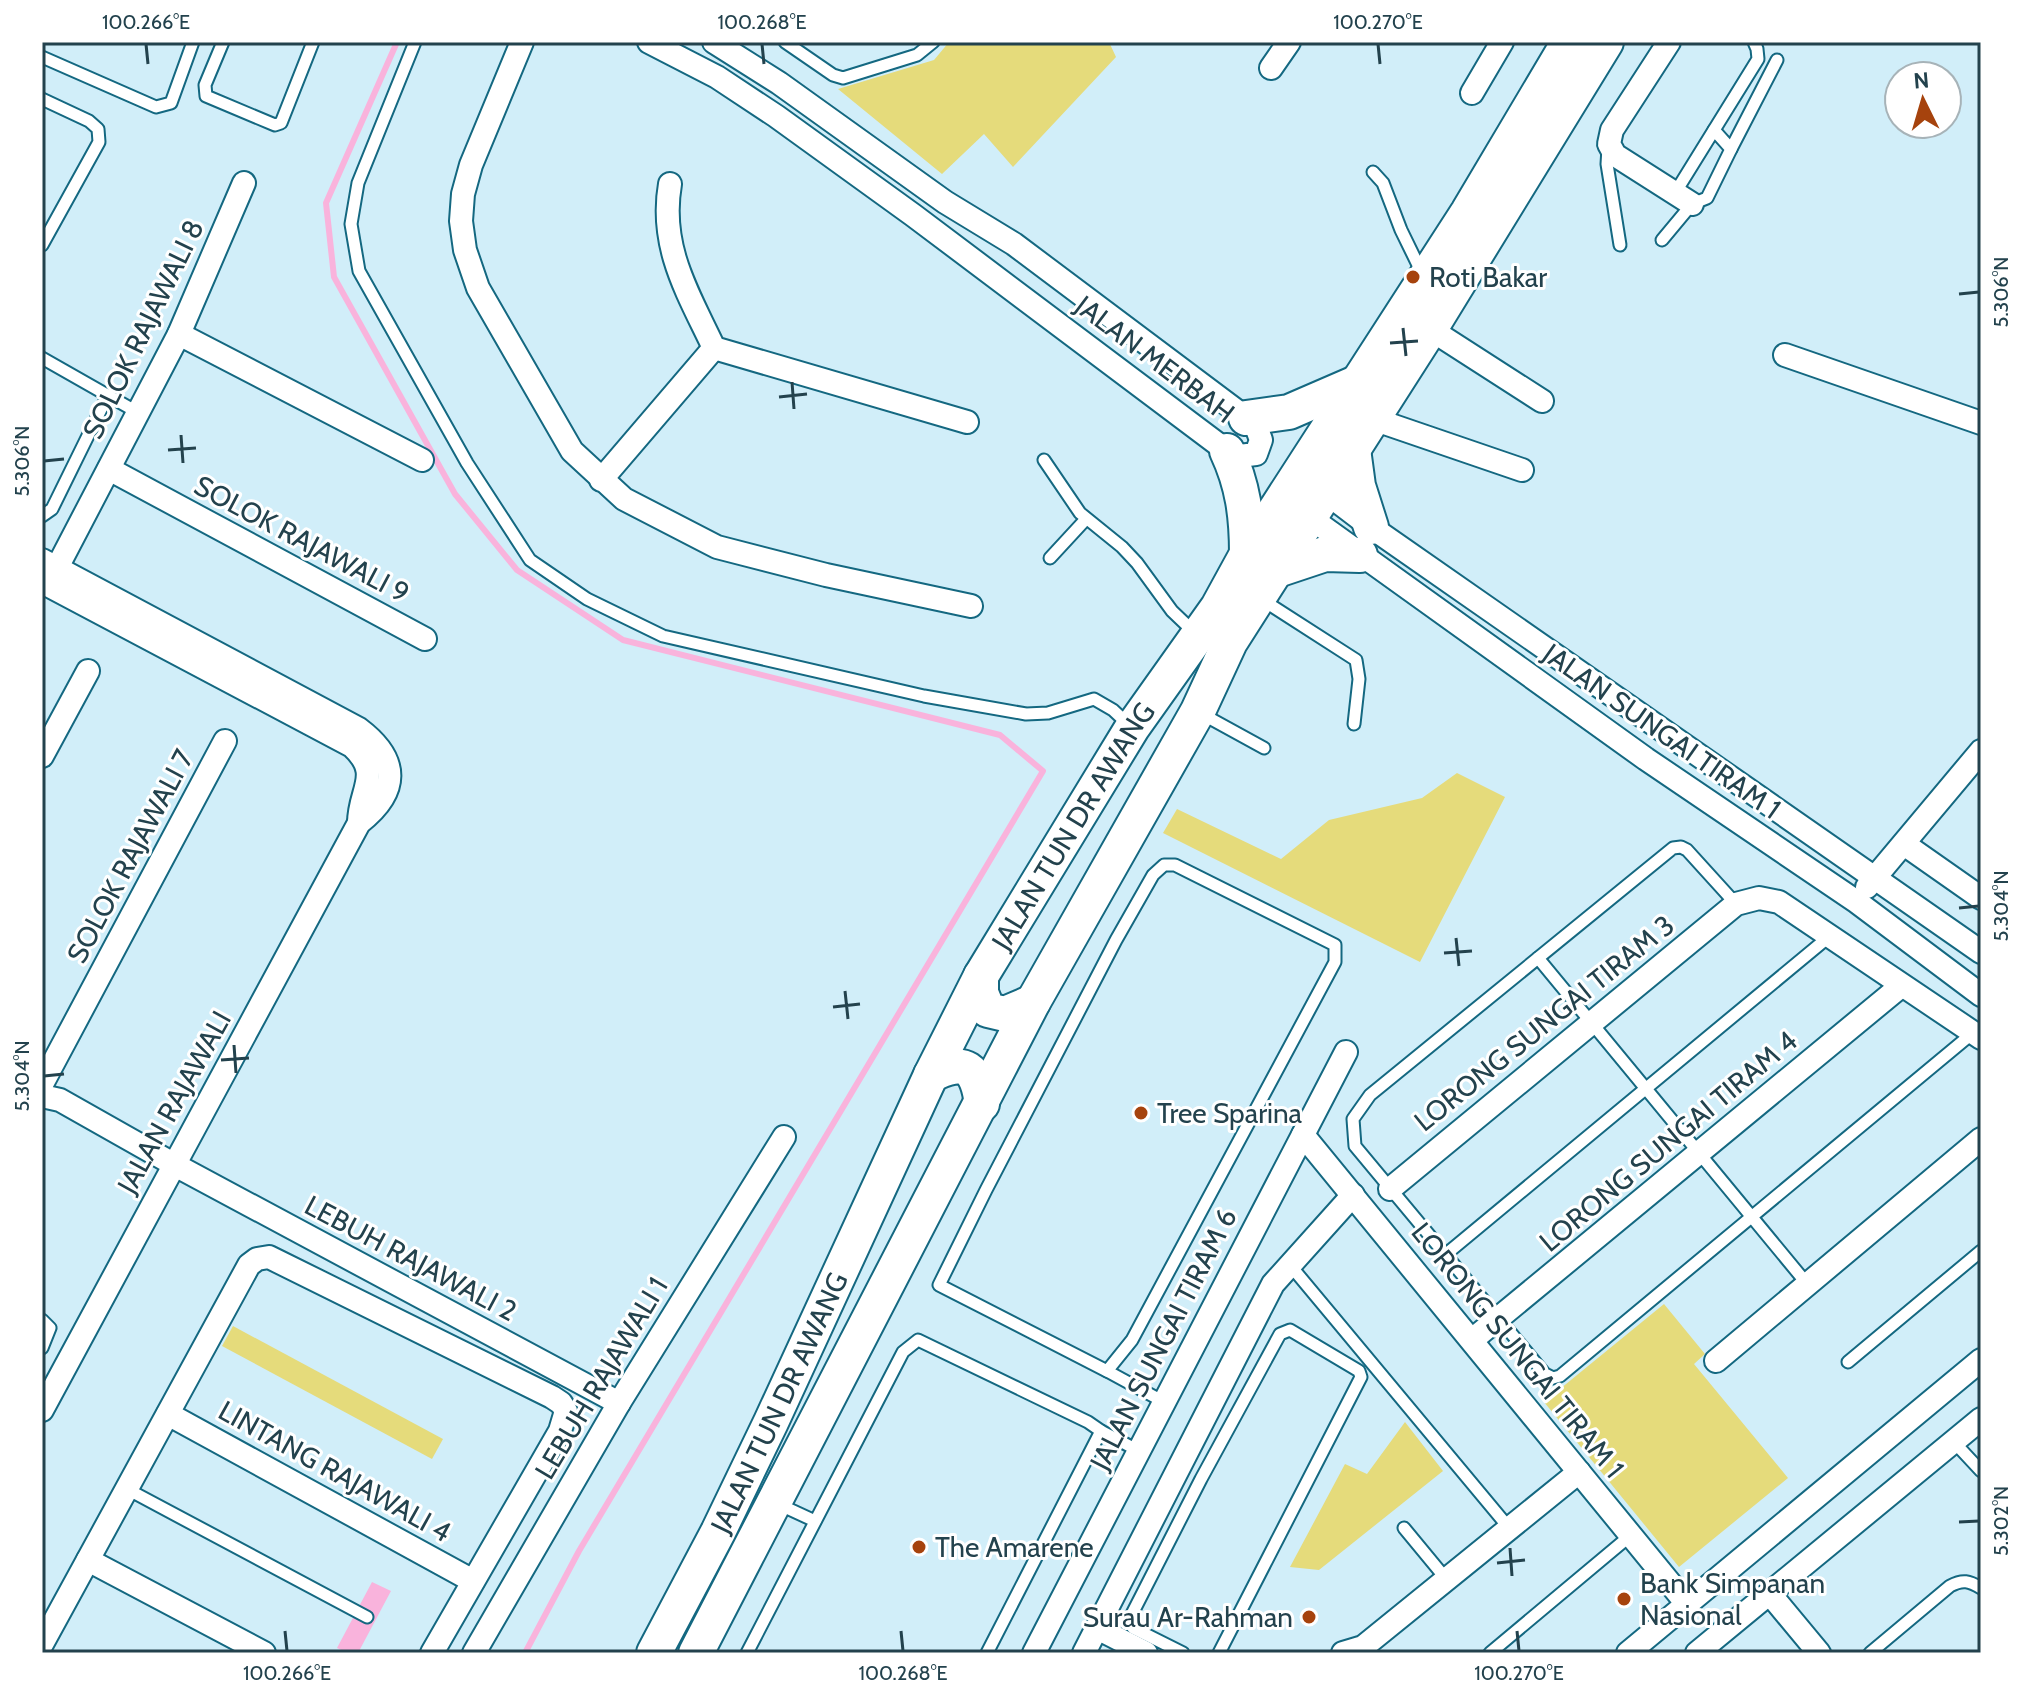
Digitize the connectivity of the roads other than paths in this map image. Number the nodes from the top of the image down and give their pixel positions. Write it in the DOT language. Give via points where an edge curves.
graph roads {
  1 [pos="193,42"];
  2 [pos="223,42"];
  3 [pos="313,42"];
  4 [pos="415,42"];
  5 [pos="522,42"];
  6 [pos="649,42"];
  7 [pos="714,42"];
  8 [pos="785,42"];
  9 [pos="933,42"];
  10 [pos="1289,42"];
  11 [pos="1502,42"];
  12 [pos="1569,42"];
  13 [pos="1606,42"];
  14 [pos="1669,42"];
  15 [pos="1754,42"];
  16 [pos="42,57"];
  17 [pos="1777,60"];
  18 [pos="1271,68"];
  19 [pos="1472,93"];
  20 [pos="42,99"];
  21 [pos="1714,130"];
  22 [pos="1609,144"];
  23 [pos="1731,149"];
  24 [pos="1373,172"];
  25 [pos="244,183"];
  26 [pos="670,184"];
  27 [pos="1684,198"];
  28 [pos="1662,240"];
  29 [pos="42,245"];
  30 [pos="1620,245"];
  31 [pos="1424,277"];
  32 [pos="1430,329"];
  33 [pos="179,334"];
  34 [pos="714,348"];
  35 [pos="1785,355"];
  36 [pos="42,358"];
  37 [pos="1356,383"];
  38 [pos="108,395"];
  39 [pos="1542,401"];
  40 [pos="137,412"];
  41 [pos="1246,418"];
  42 [pos="1373,419"];
  43 [pos="967,422"];
  44 [pos="1981,423"];
  45 [pos="1353,449"];
  46 [pos="1227,451"];
  47 [pos="422,460"];
  48 [pos="1044,460"];
  49 [pos="109,469"];
  50 [pos="1522,470"];
  51 [pos="601,480"];
  52 [pos="1317,504"];
  53 [pos="42,516"];
  54 [pos="1086,519"];
  55 [pos="1365,541"];
  56 [pos="1050,558"];
  57 [pos="1260,573"];
  58 [pos="48,574"];
  59 [pos="971,606"];
  60 [pos="1198,635"];
  61 [pos="425,639"];
  62 [pos="88,671"];
  63 [pos="1198,711"];
  64 [pos="1354,724"];
  65 [pos="1132,728"];
  66 [pos="225,741"];
  67 [pos="1264,748"];
  68 [pos="1981,751"];
  69 [pos="42,756"];
  70 [pos="1904,844"];
  71 [pos="1873,877"];
  72 [pos="1981,898"];
  73 [pos="1857,902"];
  74 [pos="1736,904"];
  75 [pos="1831,935"];
  76 [pos="1981,952"];
  77 [pos="1538,958"];
  78 [pos="981,976"];
  79 [pos="1901,986"];
  80 [pos="1981,995"];
  81 [pos="1033,1002"];
  82 [pos="1591,1022"];
  83 [pos="1977,1035"];
  84 [pos="1346,1052"];
  85 [pos="931,1075"];
  86 [pos="42,1084"];
  87 [pos="1646,1088"];
  88 [pos="42,1096"];
  89 [pos="982,1104"];
  90 [pos="1303,1135"];
  91 [pos="784,1137"];
  92 [pos="1981,1139"];
  93 [pos="1700,1154"];
  94 [pos="175,1165"];
  95 [pos="1390,1189"];
  96 [pos="1353,1195"];
  97 [pos="1751,1217"];
  98 [pos="1980,1254"];
  99 [pos="1445,1255"];
  100 [pos="1290,1265"];
  101 [pos="1808,1285"];
  102 [pos="1498,1319"];
  103 [pos="42,1320"];
  104 [pos="1472,1340"];
  105 [pos="42,1348"];
  106 [pos="1716,1361"];
  107 [pos="1980,1361"];
  108 [pos="1848,1362"];
  109 [pos="1107,1371"];
  110 [pos="1164,1402"];
  111 [pos="619,1403"];
  112 [pos="42,1410"];
  113 [pos="168,1414"];
  114 [pos="1981,1419"];
  115 [pos="1101,1431"];
  116 [pos="1954,1442"];
  117 [pos="1139,1451"];
  118 [pos="1178,1470"];
  119 [pos="1981,1471"];
  120 [pos="1579,1472"];
  121 [pos="1201,1479"];
  122 [pos="127,1489"];
  123 [pos="775,1502"];
  124 [pos="815,1521"];
  125 [pos="1404,1528"];
  126 [pos="1510,1529"];
  127 [pos="1631,1535"];
  128 [pos="88,1560"];
  129 [pos="1447,1580"];
  130 [pos="473,1581"];
  131 [pos="1981,1588"];
  132 [pos="1770,1594"];
  133 [pos="1687,1604"];
  134 [pos="367,1617"];
  135 [pos="1097,1628"];
  136 [pos="42,1644"];
  137 [pos="1358,1651"];
  138 [pos="264,1653"];
  139 [pos="432,1653"];
  140 [pos="474,1653"];
  141 [pos="654,1653"];
  142 [pos="696,1653"];
  143 [pos="747,1653"];
  144 [pos="987,1653"];
  145 [pos="1034,1653"];
  146 [pos="1084,1653"];
  147 [pos="1146,1653"];
  148 [pos="1183,1653"];
  149 [pos="1219,1653"];
  150 [pos="1490,1653"];
  151 [pos="1628,1653"];
  152 [pos="1697,1653"];
  153 [pos="1819,1653"];
  154 [pos="1870,1653"];
  1 -- 16 [label="lane" via="171,103 164,107"];
  2 -- 3 [label="lane" via="205,85 206,96 275,125 281,123"];
  4 -- 65 [label="lane" via="358,183 351,224 359,271 467,463 530,560 587,599 663,636 1026,714 1094,699"];
  5 -- 51 [label="street" via="463,194 465,250 478,288 572,451"];
  6 -- 46 [label="street, JALAN MERBAH" via="776,116"];
  7 -- 41 [label="street, JALAN MERBAH" via="1014,244"];
  8 -- 9 [label="lane" via="843,78 917,55"];
  10 -- 18 [label="street"];
  11 -- 19 [label="street"];
  12 -- 31 [label="main road, JALAN TUN DR AWANG"];
  13 -- 32 [label="main road, JALAN TUN DR AWANG"];
  14 -- 22 [label="street" via="1612,130"];
  15 -- 21 [label="lane" via="1758,59"];
  17 -- 23 [label="lane"];
  20 -- 29 [label="lane" via="89,121 98,129 99,142"];
  21 -- 23 [label="lane"];
  21 -- 27 [label="lane"];
  22 -- 27 [label="street" via="1615,155"];
  22 -- 30 [label="lane" via="1607,164"];
  23 -- 27 [label="lane" via="1707,198"];
  24 -- 31 [label="lane" via="1383,183"];
  25 -- 33 [label="street, SOLOK RAJAWALI 8"];
  26 -- 34 [label="street" via="665,211 677,268"];
  27 -- 28 [label="lane"];
  31 -- 37 [label="main road, JALAN TUN DR AWANG"];
  32 -- 39 [label="street"];
  32 -- 42 [label="main road, JALAN TUN DR AWANG"];
  33 -- 40 [label="street, SOLOK RAJAWALI 8"];
  33 -- 47 [label="street"];
  34 -- 43 [label="street"];
  34 -- 51 [label="street"];
  35 -- 44 [label="street"];
  36 -- 38 [label="lane"];
  37 -- 41 [label="main road" via="1289,412"];
  37 -- 57 [label="main road, JALAN TUN DR AWANG" via="1302,471"];
  38 -- 40 [label="lane"];
  38 -- 53 [label="lane" via="52,509"];
  40 -- 49 [label="street, SOLOK RAJAWALI 8"];
  41 -- 46 [label="street, JALAN MERBAH" via="1257,429 1261,446 1247,456"];
  42 -- 45 [label="main road, JALAN TUN DR AWANG"];
  42 -- 50 [label="street"];
  45 -- 52 [label="main road, JALAN TUN DR AWANG"];
  45 -- 55 [label="main road"];
  46 -- 57 [label="main road" via="1239,476"];
  48 -- 54 [label="lane"];
  49 -- 58 [label="street, SOLOK RAJAWALI 8"];
  49 -- 61 [label="street, SOLOK RAJAWALI 9"];
  51 -- 59 [label="street" via="624,499 717,547"];
  52 -- 55 [label="street, JALAN SUNGAI TIRAM 1"];
  52 -- 57 [label="main road, JALAN TUN DR AWANG"];
  54 -- 56 [label="lane"];
  54 -- 60 [label="lane" via="1129,555 1172,611"];
  55 -- 57 [label="main road"];
  55 -- 71 [label="street, JALAN SUNGAI TIRAM 1"];
  55 -- 73 [label="street, JALAN SUNGAI TIRAM 1" via="1646,759"];
  57 -- 60 [label="main road, JALAN TUN DR AWANG" via="1218,607"];
  57 -- 63 [label="main road, JALAN TUN DR AWANG"];
  57 -- 64 [label="lane" via="1356,660"];
  58 -- 94 [label="street, JALAN RAJAWALI" via="359,729 384,752 389,771 389,785 375,810 359,823"];
  60 -- 65 [label="main road, JALAN TUN DR AWANG"];
  62 -- 69 [label="street"];
  63 -- 67 [label="lane"];
  63 -- 81 [label="main road, JALAN TUN DR AWANG"];
  65 -- 78 [label="main road, JALAN TUN DR AWANG"];
  66 -- 86 [label="street, SOLOK RAJAWALI 7"];
  68 -- 70 [label="street"];
  70 -- 71 [label="street"];
  70 -- 72 [label="street"];
  71 -- 73 [label="street"];
  71 -- 76 [label="street, JALAN SUNGAI TIRAM 1"];
  73 -- 80 [label="street, JALAN SUNGAI TIRAM 1"];
  74 -- 75 [label="street" via="1759,898 1779,902"];
  74 -- 77 [label="lane" via="1687,850 1673,848"];
  74 -- 82 [label="street, LORONG SUNGAI TIRAM 3"];
  75 -- 79 [label="street"];
  75 -- 87 [label="lane"];
  77 -- 82 [label="lane"];
  77 -- 95 [label="lane" via="1366,1099 1353,1119 1353,1142"];
  78 -- 81 [label="main road" via="988,1010 1005,1014"];
  78 -- 85 [label="main road, JALAN TUN DR AWANG"];
  79 -- 83 [label="street"];
  79 -- 93 [label="street, LORONG SUNGAI TIRAM 4"];
  81 -- 89 [label="main road, JALAN TUN DR AWANG"];
  82 -- 87 [label="lane"];
  82 -- 95 [label="street, LORONG SUNGAI TIRAM 3"];
  83 -- 97 [label="lane"];
  84 -- 90 [label="street, JALAN SUNGAI TIRAM 6"];
  85 -- 89 [label="main road" via="949,1067 966,1068 979,1082"];
  85 -- 141 [label="main road, JALAN TUN DR AWANG" via="771,1422"];
  87 -- 93 [label="lane"];
  87 -- 99 [label="lane"];
  88 -- 94 [label="street, LEBUH RAJAWALI 2" via="60,1100"];
  89 -- 123 [label="main road, JALAN TUN DR AWANG"];
  90 -- 96 [label="street, LORONG SUNGAI TIRAM 1"];
  90 -- 110 [label="street, JALAN SUNGAI TIRAM 6"];
  91 -- 111 [label="street, LEBUH RAJAWALI 1"];
  92 -- 101 [label="street"];
  93 -- 97 [label="lane"];
  93 -- 102 [label="street, LORONG SUNGAI TIRAM 4"];
  94 -- 111 [label="street, LEBUH RAJAWALI 2"];
  94 -- 112 [label="street, JALAN RAJAWALI"];
  95 -- 99 [label="lane"];
  96 -- 100 [label="street"];
  96 -- 104 [label="street, LORONG SUNGAI TIRAM 1"];
  97 -- 101 [label="lane"];
  97 -- 102 [label="lane" via="1560,1376 1545,1374"];
  98 -- 108 [label="lane"];
  99 -- 102 [label="lane"];
  100 -- 118 [label="street" via="1273,1284"];
  100 -- 126 [label="lane"];
  101 -- 106 [label="street"];
  102 -- 104 [label="street, LORONG SUNGAI TIRAM 4"];
  103 -- 105 [label="lane" via="50,1328"];
  104 -- 120 [label="street, LORONG SUNGAI TIRAM 1"];
  107 -- 133 [label="street"];
  109 -- 109 [label="lane" via="939,1285 1153,875 1164,865 1175,865 1335,945 1336,955 1132,1340"];
  109 -- 110 [label="lane"];
  110 -- 117 [label="street, JALAN SUNGAI TIRAM 6"];
  111 -- 140 [label="street, LEBUH RAJAWALI 1"];
  113 -- 122 [label="street"];
  113 -- 130 [label="street, LINTANG RAJAWALI 4"];
  113 -- 130 [label="street" via="249,1265 269,1257 552,1397 566,1411 560,1431"];
  114 -- 116 [label="street"];
  115 -- 117 [label="lane"];
  115 -- 124 [label="lane" via="918,1340 903,1352"];
  115 -- 144 [label="lane"];
  116 -- 119 [label="lane"];
  116 -- 132 [label="street"];
  117 -- 145 [label="street, JALAN SUNGAI TIRAM 6"];
  118 -- 121 [label="lane"];
  118 -- 135 [label="street"];
  120 -- 126 [label="street"];
  120 -- 127 [label="street, LORONG SUNGAI TIRAM 1"];
  121 -- 148 [label="lane" via="1131,1621 1133,1628"];
  121 -- 149 [label="lane" via="1284,1331 1359,1371 1360,1384"];
  122 -- 128 [label="street"];
  122 -- 134 [label="lane"];
  123 -- 124 [label="lane"];
  123 -- 142 [label="main road, JALAN TUN DR AWANG"];
  124 -- 143 [label="lane"];
  125 -- 129 [label="lane"];
  126 -- 129 [label="street"];
  127 -- 133 [label="street, LORONG SUNGAI TIRAM 1"];
  127 -- 150 [label="lane"];
  128 -- 136 [label="street"];
  128 -- 138 [label="street"];
  129 -- 137 [label="street"];
  130 -- 139 [label="street"];
  131 -- 154 [label="lane" via="1969,1581 1950,1586"];
  132 -- 152 [label="street"];
  132 -- 153 [label="street"];
  133 -- 151 [label="street"];
  135 -- 146 [label="street"];
  135 -- 147 [label="street"];
}
